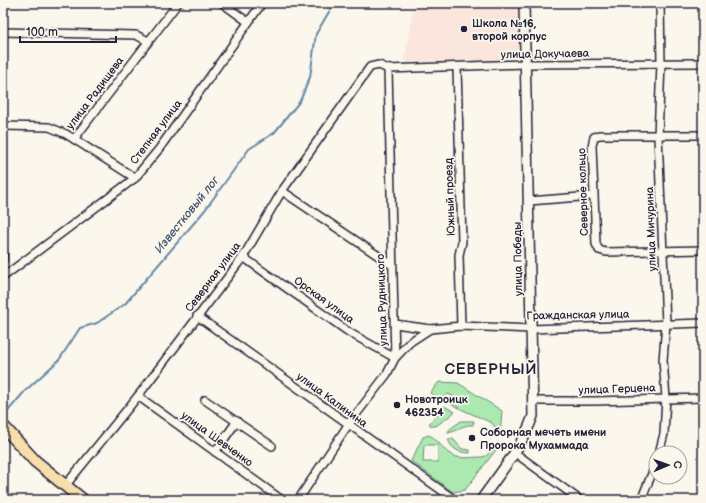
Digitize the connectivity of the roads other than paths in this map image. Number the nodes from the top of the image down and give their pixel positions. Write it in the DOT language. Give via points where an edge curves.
graph roads {
  1 [pos="178,3"];
  2 [pos="222,3"];
  3 [pos="262,3"];
  4 [pos="524,3"];
  5 [pos="660,3"];
  6 [pos="248,22"];
  7 [pos="3,32"];
  8 [pos="148,41"];
  9 [pos="525,64"];
  10 [pos="661,64"];
  11 [pos="703,64"];
  12 [pos="457,68"];
  13 [pos="388,69"];
  14 [pos="3,126"];
  15 [pos="703,135"];
  16 [pos="658,136"];
  17 [pos="74,139"];
  18 [pos="135,178"];
  19 [pos="282,191"];
  20 [pos="593,196"];
  21 [pos="529,201"];
  22 [pos="703,250"];
  23 [pos="663,251"];
  24 [pos="3,252"];
  25 [pos="243,257"];
  26 [pos="3,260"];
  27 [pos="392,265"];
  28 [pos="3,277"];
  29 [pos="197,316"];
  30 [pos="703,323"];
  31 [pos="395,324"];
  32 [pos="666,324"];
  33 [pos="460,326"];
  34 [pos="531,329"];
  35 [pos="430,330"];
  36 [pos="395,358"];
  37 [pos="138,396"];
  38 [pos="666,398"];
  39 [pos="703,398"];
  40 [pos="205,400"];
  41 [pos="533,401"];
  42 [pos="237,421"];
  43 [pos="348,425"];
  44 [pos="3,426"];
  45 [pos="661,445"];
  46 [pos="272,446"];
  47 [pos="215,452"];
  48 [pos="515,453"];
  49 [pos="648,483"];
  50 [pos="65,486"];
  51 [pos="83,500"];
  52 [pos="282,500"];
  53 [pos="298,500"];
  54 [pos="454,500"];
  55 [pos="481,500"];
  56 [pos="580,500"];
  57 [pos="641,500"];
  1 -- 8 [label="street, улица Радищева"];
  2 -- 6 [label="street"];
  3 -- 6 [label="street, Степная улица"];
  4 -- 9 [label="street, улица Победы"];
  5 -- 10 [label="street, улица Мичурина"];
  6 -- 18 [label="street, Степная улица" via="159,149"];
  7 -- 8 [label="street" via="136,35"];
  8 -- 17 [label="street, улица Радищева"];
  9 -- 10 [label="street, улица Докучаева"];
  9 -- 12 [label="street, улица Докучаева"];
  9 -- 21 [label="street, улица Победы"];
  10 -- 11 [label="street, улица Докучаева"];
  10 -- 16 [label="street, улица Мичурина"];
  12 -- 13 [label="street, улица Докучаева"];
  12 -- 33 [label="street, Южный проезд" via="462,242 459,255"];
  13 -- 19 [label="street, Северная улица" via="379,65 370,67"];
  13 -- 27 [label="street, улица Рудницкого"];
  14 -- 17 [label="street" via="49,127"];
  15 -- 16 [label="street, Северное кольцо"];
  16 -- 20 [label="street, Северное кольцо" via="594,137"];
  16 -- 23 [label="street, улица Мичурина"];
  17 -- 18 [label="street"];
  18 -- 28 [label="street, Степная улица"];
  19 -- 25 [label="street, Северная улица"];
  19 -- 27 [label="street"];
  20 -- 21 [label="street"];
  20 -- 23 [label="street, Северное кольцо" via="596,244 599,250"];
  21 -- 34 [label="street, улица Победы"];
  22 -- 23 [label="street, Северное кольцо"];
  23 -- 32 [label="street, улица Мичурина"];
  24 -- 26 [label="street"];
  25 -- 29 [label="street, Северная улица"];
  25 -- 36 [label="street, Орская улица" via="350,333"];
  27 -- 31 [label="street, улица Рудницкого"];
  29 -- 37 [label="street, Северная улица"];
  29 -- 43 [label="street, улица Калинина"];
  30 -- 32 [label="street, Гражданская улица"];
  31 -- 35 [label="street, Гражданская улица"];
  31 -- 36 [label="street, улица Рудницкого"];
  32 -- 34 [label="street, Гражданская улица"];
  32 -- 38 [label="street, улица Мичурина" via="663,360"];
  33 -- 34 [label="street, Гражданская улица"];
  33 -- 35 [label="street, Гражданская улица"];
  34 -- 41 [label="street, улица Победы"];
  35 -- 36 [label="street, Гражданская улица" via="410,342"];
  36 -- 43 [label="street, улица Рудницкого" via="387,374"];
  37 -- 47 [label="street, улица Шевченко"];
  37 -- 50 [label="street, Северная улица"];
  38 -- 39 [label="street, улица Герцена"];
  38 -- 41 [label="street, улица Герцена"];
  38 -- 45 [label="street, улица Мичурина"];
  40 -- 42 [label="street"];
  41 -- 48 [label="street, улица Победы" via="531,423"];
  42 -- 46 [label="street"];
  42 -- 47 [label="street"];
  43 -- 53 [label="street, улица Рудницкого"];
  43 -- 54 [label="street, улица Калинина"];
  44 -- 50 [label="main road" via="35,461"];
  47 -- 52 [label="street, улица Шевченко"];
  48 -- 55 [label="street, улица Победы"];
  48 -- 56 [label="street"];
  49 -- 57 [label="street"];
  50 -- 51 [label="main road"];
}
